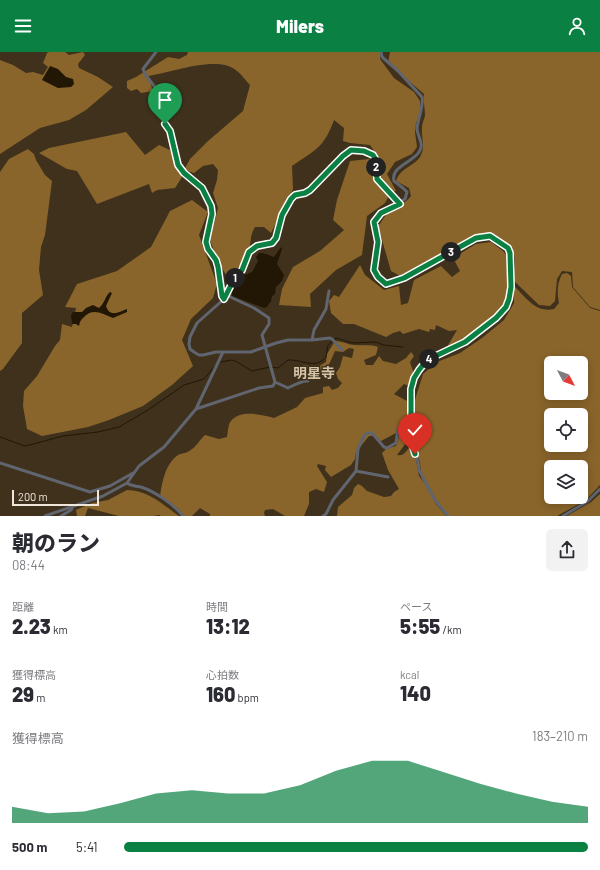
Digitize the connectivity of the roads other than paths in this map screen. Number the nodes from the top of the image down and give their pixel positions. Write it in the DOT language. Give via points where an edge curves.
graph roads {
  1 [pos="156,52"];
  2 [pos="381,52"];
  3 [pos="400,204"];
  4 [pos="329,291"];
  5 [pos="225,297"];
  6 [pos="312,340"];
  7 [pos="265,347"];
  8 [pos="342,350"];
  9 [pos="223,352"];
  10 [pos="308,381"];
  11 [pos="275,382"];
  12 [pos="196,409"];
  13 [pos="411,423"];
  14 [pos="0,463"];
  15 [pos="356,471"];
  16 [pos="135,472"];
  17 [pos="388,477"];
  18 [pos="127,483"];
  19 [pos="600,489"];
  20 [pos="73,506"];
  21 [pos="45,516"];
  22 [pos="61,516"];
  23 [pos="183,516"];
  24 [pos="323,516"];
  25 [pos="448,516"];
  26 [pos="563,516"];
  1 -- 5 [label="street" via="143,69 157,90 160,111 170,131 178,165 202,188 211,206 212,214 206,242 216,260 222,296"];
  2 -- 3 [label="street" via="382,57 422,99 417,127 420,151 393,175 394,181 407,192"];
  3 -- 5 [label="street" via="377,179 376,160 373,155 357,150 348,151 310,190 291,199 282,215 276,238 272,243 257,246 249,252 242,270"];
  3 -- 13 [label="street" via="381,213 374,222 378,242 374,270 386,284 409,276 476,238 490,236 508,248 510,253 511,287 507,305 496,318 465,342 427,360 419,370 411,389"];
  4 -- 6 [label="street" via="324,315 315,327"];
  5 -- 7 [label="street" via="254,308 269,318 269,324 262,335"];
  5 -- 9 [label="street" via="197,323 189,344 190,349 198,355"];
  6 -- 7 [label="street" via="288,340"];
  6 -- 8 [label="street" via="330,338"];
  7 -- 9 [label="street" via="251,352"];
  7 -- 11 [label="street"];
  9 -- 12 [label="street"];
  10 -- 11 [label="street" via="304,380 288,388"];
  11 -- 12 [label="street" via="271,387 259,388"];
  12 -- 16 [label="street" via="164,447"];
  13 -- 15 [label="street" via="400,426 396,443 388,448 372,434 366,434 358,449"];
  13 -- 25 [label="street" via="412,444 420,474"];
  14 -- 16 [label="street" via="90,492 110,486"];
  15 -- 17 [label="street"];
  15 -- 24 [label="street"];
  16 -- 18 [label="street"];
  18 -- 20 [label="street" via="103,496"];
  18 -- 23 [label="street" via="154,494"];
  19 -- 26 [label="street" via="588,501"];
  20 -- 21 [label="street"];
  20 -- 22 [label="street"];
}
